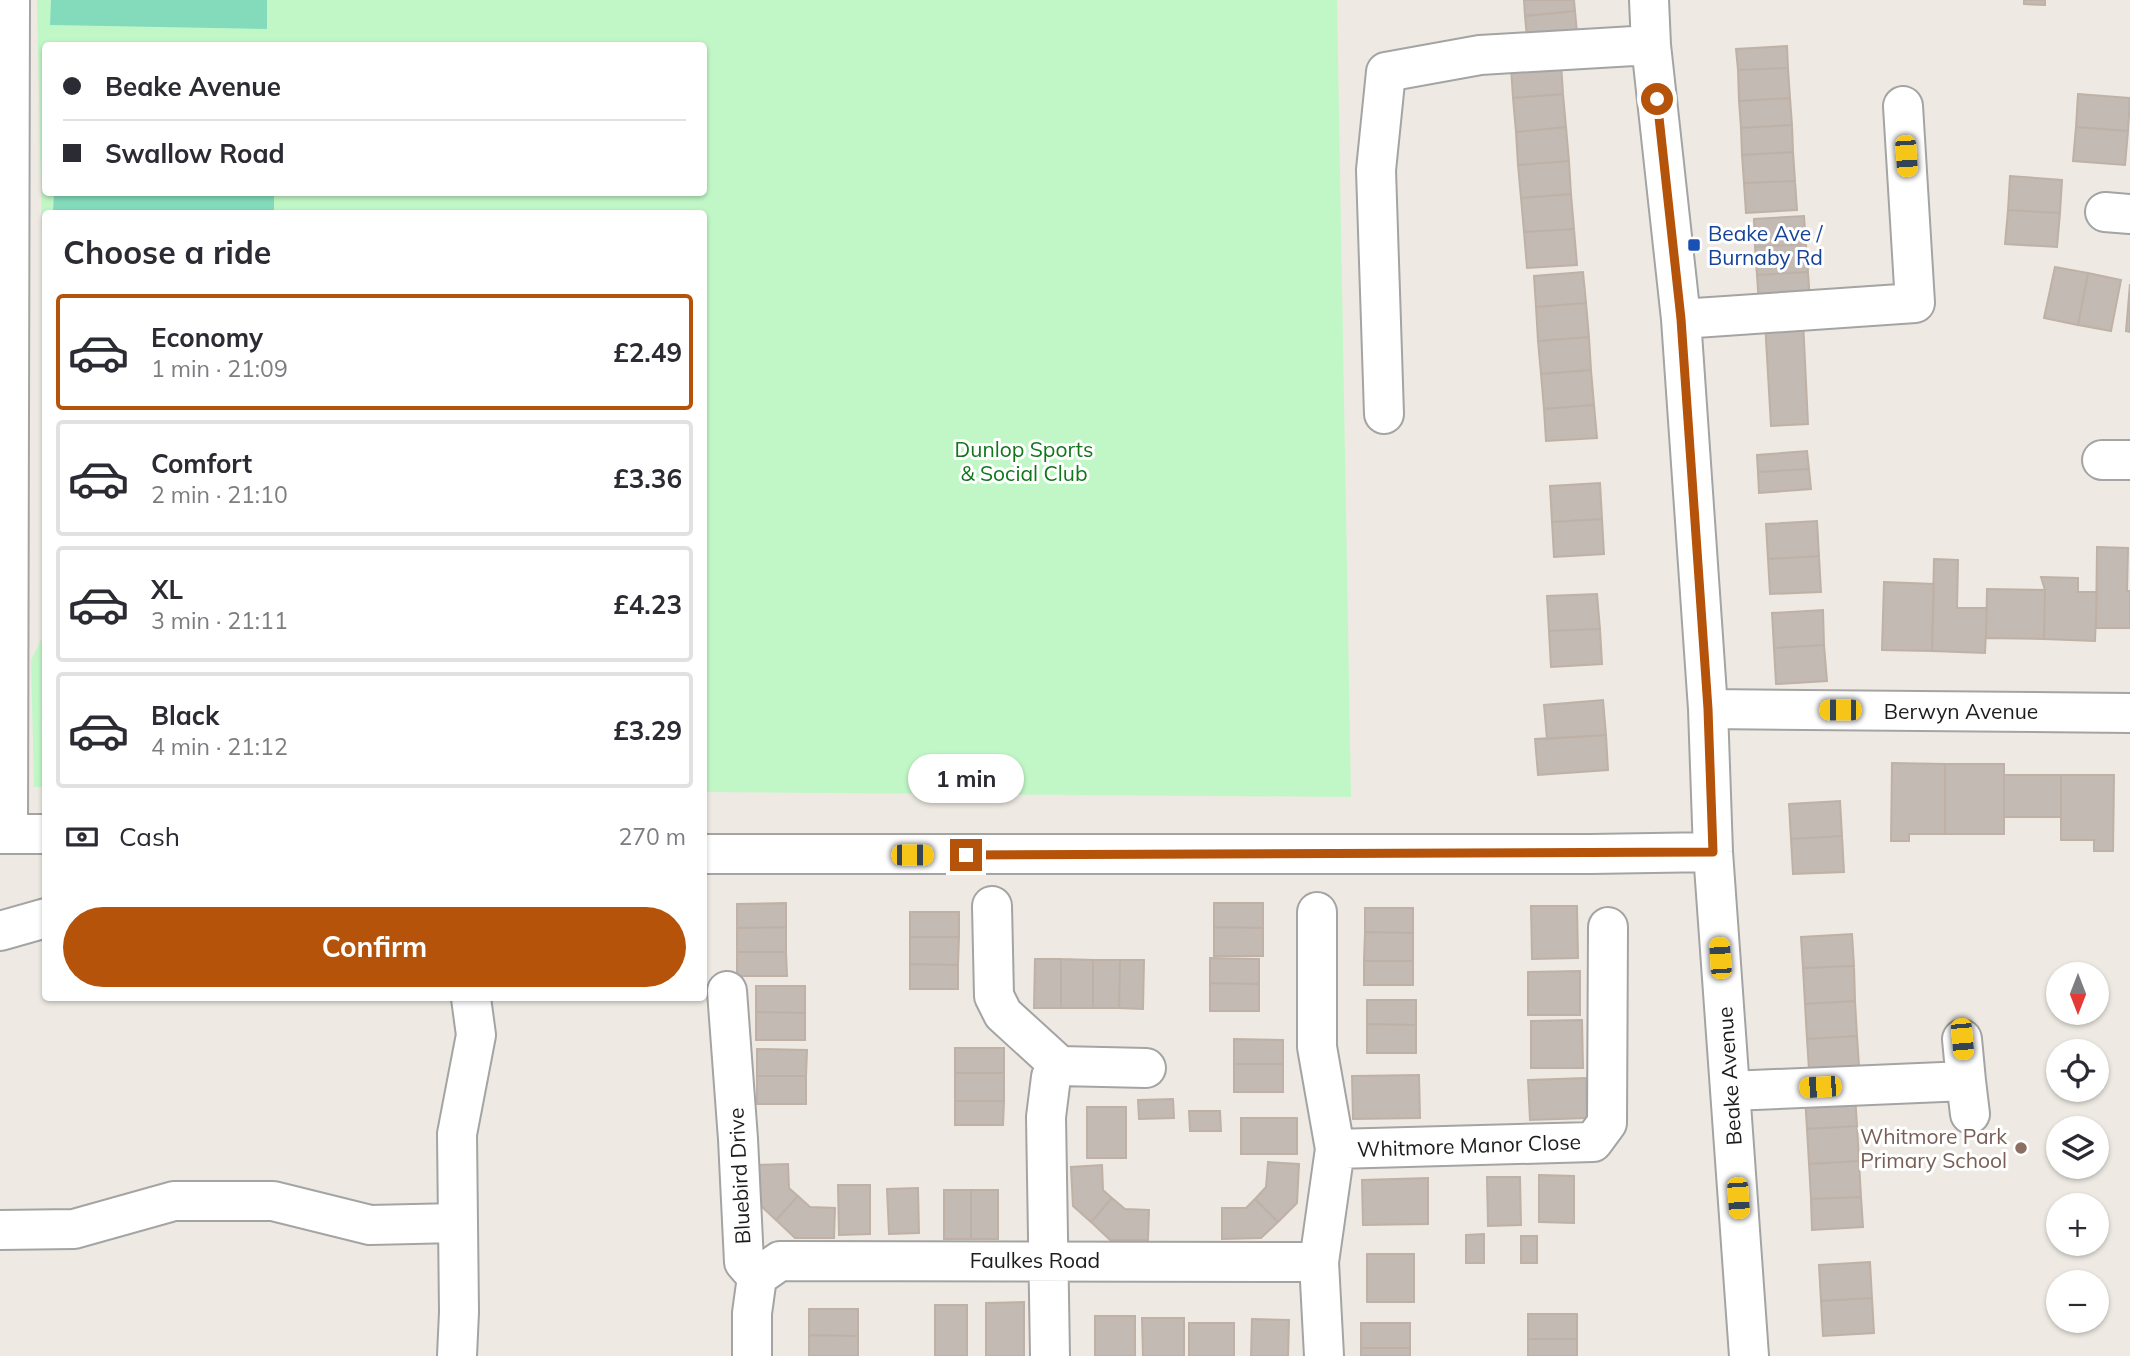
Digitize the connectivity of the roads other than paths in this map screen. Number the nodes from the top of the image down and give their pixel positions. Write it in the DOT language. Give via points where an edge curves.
graph roads {
  1 [pos="10,0"];
  2 [pos="1648,0"];
  3 [pos="1651,44"];
  4 [pos="1903,106"];
  5 [pos="1681,319"];
  6 [pos="1384,414"];
  7 [pos="1708,709"];
  8 [pos="2130,713"];
  9 [pos="4,834"];
  10 [pos="42,834"];
  11 [pos="1713,852"];
  12 [pos="707,854"];
  13 [pos="992,906"];
  14 [pos="1317,912"];
  15 [pos="42,919"];
  16 [pos="1608,927"];
  17 [pos="0,931"];
  18 [pos="727,991"];
  19 [pos="471,1001"];
  20 [pos="1962,1039"];
  21 [pos="1060,1066"];
  22 [pos="1146,1068"];
  23 [pos="1730,1091"];
  24 [pos="1335,1149"];
  25 [pos="457,1223"];
  26 [pos="0,1230"];
  27 [pos="1048,1260"];
  28 [pos="1319,1262"];
  29 [pos="757,1277"];
  30 [pos="457,1356"];
  31 [pos="752,1356"];
  32 [pos="1050,1356"];
  33 [pos="1324,1356"];
  34 [pos="1749,1356"];
  1 -- 9 [label="street"];
  2 -- 3 [label="street, Beake Avenue"];
  3 -- 5 [label="street, Beake Avenue"];
  3 -- 6 [label="street" via="1480,55 1386,72 1376,170"];
  4 -- 5 [label="street" via="1915,303"];
  5 -- 7 [label="street, Beake Avenue"];
  7 -- 8 [label="street, Berwyn Avenue"];
  7 -- 11 [label="street, Beake Avenue"];
  9 -- 10 [label="street"];
  11 -- 12 [label="street"];
  11 -- 23 [label="street, Beake Avenue"];
  13 -- 21 [label="street" via="994,996 1003,1014"];
  14 -- 24 [label="street, Whitmore Manor Close" via="1317,1047"];
  15 -- 17 [label="street"];
  16 -- 24 [label="street, Whitmore Manor Close" via="1607,1123 1593,1142"];
  18 -- 29 [label="street, Bluebird Drive" via="744,1262"];
  19 -- 25 [label="street" via="475,1035 457,1134"];
  20 -- 23 [label="street" via="1968,1097"];
  21 -- 22 [label="street"];
  21 -- 27 [label="street" via="1051,1077 1046,1117"];
  23 -- 34 [label="street, Beake Avenue"];
  24 -- 28 [label="street, Whitmore Manor Close"];
  25 -- 26 [label="street" via="370,1225 273,1201 174,1201 74,1229"];
  25 -- 30 [label="street"];
  27 -- 28 [label="street, Faulkes Road"];
  27 -- 29 [label="street, Faulkes Road" via="780,1261"];
  27 -- 32 [label="street"];
  28 -- 33 [label="street, Whitmore Manor Close"];
  29 -- 31 [label="street"];
}
